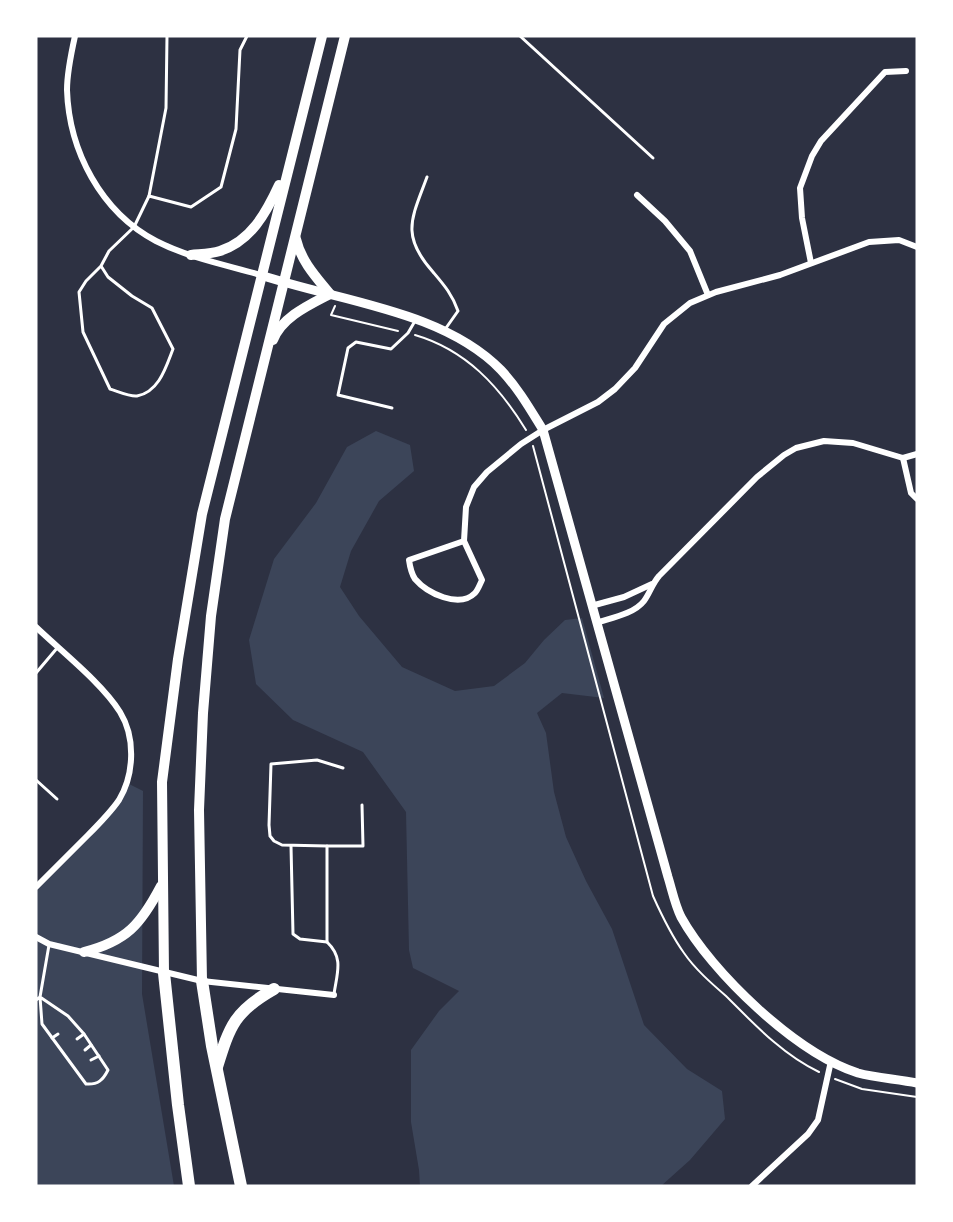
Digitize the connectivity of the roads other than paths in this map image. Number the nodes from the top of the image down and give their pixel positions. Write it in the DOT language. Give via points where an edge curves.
graph roads {
  1 [pos="75,36"];
  2 [pos="167,36"];
  3 [pos="247,36"];
  4 [pos="322,36"];
  5 [pos="345,36"];
  6 [pos="520,36"];
  7 [pos="906,71"];
  8 [pos="653,158"];
  9 [pos="290,161"];
  10 [pos="428,177"];
  11 [pos="637,195"];
  12 [pos="149,196"];
  13 [pos="134,226"];
  14 [pos="296,235"];
  15 [pos="917,246"];
  16 [pos="191,255"];
  17 [pos="811,263"];
  18 [pos="101,266"];
  19 [pos="261,275"];
  20 [pos="284,283"];
  21 [pos="330,294"];
  22 [pos="708,295"];
  23 [pos="416,320"];
  24 [pos="444,331"];
  25 [pos="264,361"];
  26 [pos="392,408"];
  27 [pos="543,430"];
  28 [pos="917,454"];
  29 [pos="903,458"];
  30 [pos="917,499"];
  31 [pos="464,541"];
  32 [pos="652,584"];
  33 [pos="591,606"];
  34 [pos="596,623"];
  35 [pos="36,627"];
  36 [pos="58,647"];
  37 [pos="36,673"];
  38 [pos="343,768"];
  39 [pos="36,780"];
  40 [pos="57,799"];
  41 [pos="362,805"];
  42 [pos="291,846"];
  43 [pos="327,846"];
  44 [pos="162,883"];
  45 [pos="36,887"];
  46 [pos="36,937"];
  47 [pos="327,942"];
  48 [pos="49,944"];
  49 [pos="84,952"];
  50 [pos="164,973"];
  51 [pos="202,981"];
  52 [pos="274,989"];
  53 [pos="334,995"];
  54 [pos="40,997"];
  55 [pos="36,1000"];
  56 [pos="74,1024"];
  57 [pos="69,1028"];
  58 [pos="58,1034"];
  59 [pos="84,1035"];
  60 [pos="52,1038"];
  61 [pos="77,1039"];
  62 [pos="91,1045"];
  63 [pos="66,1046"];
  64 [pos="61,1050"];
  65 [pos="85,1050"];
  66 [pos="99,1056"];
  67 [pos="74,1058"];
  68 [pos="91,1060"];
  69 [pos="831,1061"];
  70 [pos="69,1062"];
  71 [pos="81,1066"];
  72 [pos="216,1068"];
  73 [pos="75,1071"];
  74 [pos="917,1083"];
  75 [pos="189,1186"];
  76 [pos="241,1186"];
  77 [pos="752,1186"];
  1 -- 13 [label="street" via="67,89 71,126 93,182"];
  2 -- 12 [label="lane" via="166,108"];
  3 -- 12 [label="lane" via="240,50 236,129 221,187 191,207"];
  4 -- 9 [label="highway"];
  5 -- 14 [label="highway"];
  6 -- 8 [label="lane"];
  7 -- 17 [label="street" via="885,72 821,141 812,156 800,189"];
  9 -- 16 [label="highway" via="252,232 219,251"];
  9 -- 19 [label="highway"];
  10 -- 24 [label="lane" via="413,216 412,239 420,257 453,294 458,311"];
  11 -- 22 [label="street" via="690,251"];
  12 -- 13 [label="lane"];
  13 -- 16 [label="street" via="156,241"];
  13 -- 18 [label="lane" via="109,251"];
  14 -- 20 [label="highway"];
  14 -- 21 [label="highway" via="306,264"];
  15 -- 17 [label="street" via="899,240 869,242"];
  16 -- 19 [label="street"];
  17 -- 22 [label="street"];
  18 -- 18 [label="lane" via="79,292 84,332 110,389 136,397 153,389 172,349 152,308 108,278"];
  19 -- 20 [label="main road"];
  19 -- 44 [label="highway" via="202,514 162,782"];
  20 -- 21 [label="main road"];
  20 -- 25 [label="highway"];
  21 -- 23 [label="main road"];
  21 -- 25 [label="highway" via="285,323"];
  22 -- 27 [label="street" via="690,303 664,324 635,368 615,389"];
  23 -- 24 [label="main road"];
  23 -- 26 [label="lane" via="391,349 356,342 348,348 338,395"];
  24 -- 27 [label="main road" via="471,345 500,369 523,396"];
  25 -- 51 [label="highway" via="225,519 211,616 199,810"];
  27 -- 31 [label="street" via="521,444 474,487 466,507"];
  27 -- 33 [label="main road"];
  28 -- 29 [label="street"];
  29 -- 30 [label="street" via="911,493"];
  29 -- 32 [label="street" via="853,443 824,441 796,448 757,477"];
  31 -- 31 [label="street" via="482,580 476,592 454,600 429,590 415,579 409,560"];
  32 -- 33 [label="street"];
  32 -- 34 [label="street" via="637,608"];
  33 -- 34 [label="main road"];
  34 -- 69 [label="main road" via="680,916 711,960 751,1002 801,1043"];
  35 -- 36 [label="street"];
  36 -- 37 [label="lane"];
  36 -- 45 [label="street" via="121,713 130,739 131,766 119,800"];
  38 -- 42 [label="lane" via="317,760 271,764 270,836"];
  39 -- 40 [label="lane"];
  41 -- 43 [label="lane" via="363,846"];
  42 -- 43 [label="lane"];
  42 -- 47 [label="lane" via="293,934 300,939"];
  43 -- 47 [label="lane"];
  44 -- 49 [label="highway" via="147,913 133,928 103,947"];
  44 -- 50 [label="highway"];
  46 -- 48 [label="street"];
  47 -- 53 [label="lane" via="338,957"];
  48 -- 49 [label="street"];
  48 -- 54 [label="lane"];
  49 -- 50 [label="street"];
  50 -- 51 [label="street"];
  50 -- 75 [label="highway"];
  51 -- 52 [label="street"];
  51 -- 72 [label="highway"];
  52 -- 53 [label="street"];
  52 -- 72 [label="highway" via="251,1002 239,1015 226,1037"];
  54 -- 55 [label="lane"];
  54 -- 56 [label="lane"];
  54 -- 60 [label="lane" via="42,1024"];
  56 -- 57 [label="lane"];
  56 -- 59 [label="lane"];
  58 -- 60 [label="lane"];
  59 -- 61 [label="lane"];
  59 -- 62 [label="lane"];
  60 -- 64 [label="lane"];
  62 -- 65 [label="lane"];
  62 -- 66 [label="lane"];
  63 -- 64 [label="lane"];
  64 -- 70 [label="lane"];
  66 -- 68 [label="lane"];
  66 -- 73 [label="lane" via="108,1070 104,1079 94,1085 86,1084"];
  67 -- 70 [label="lane"];
  69 -- 74 [label="main road" via="859,1073"];
  69 -- 77 [label="street" via="818,1120"];
  70 -- 73 [label="lane"];
  71 -- 73 [label="lane"];
  72 -- 76 [label="highway"];
}
